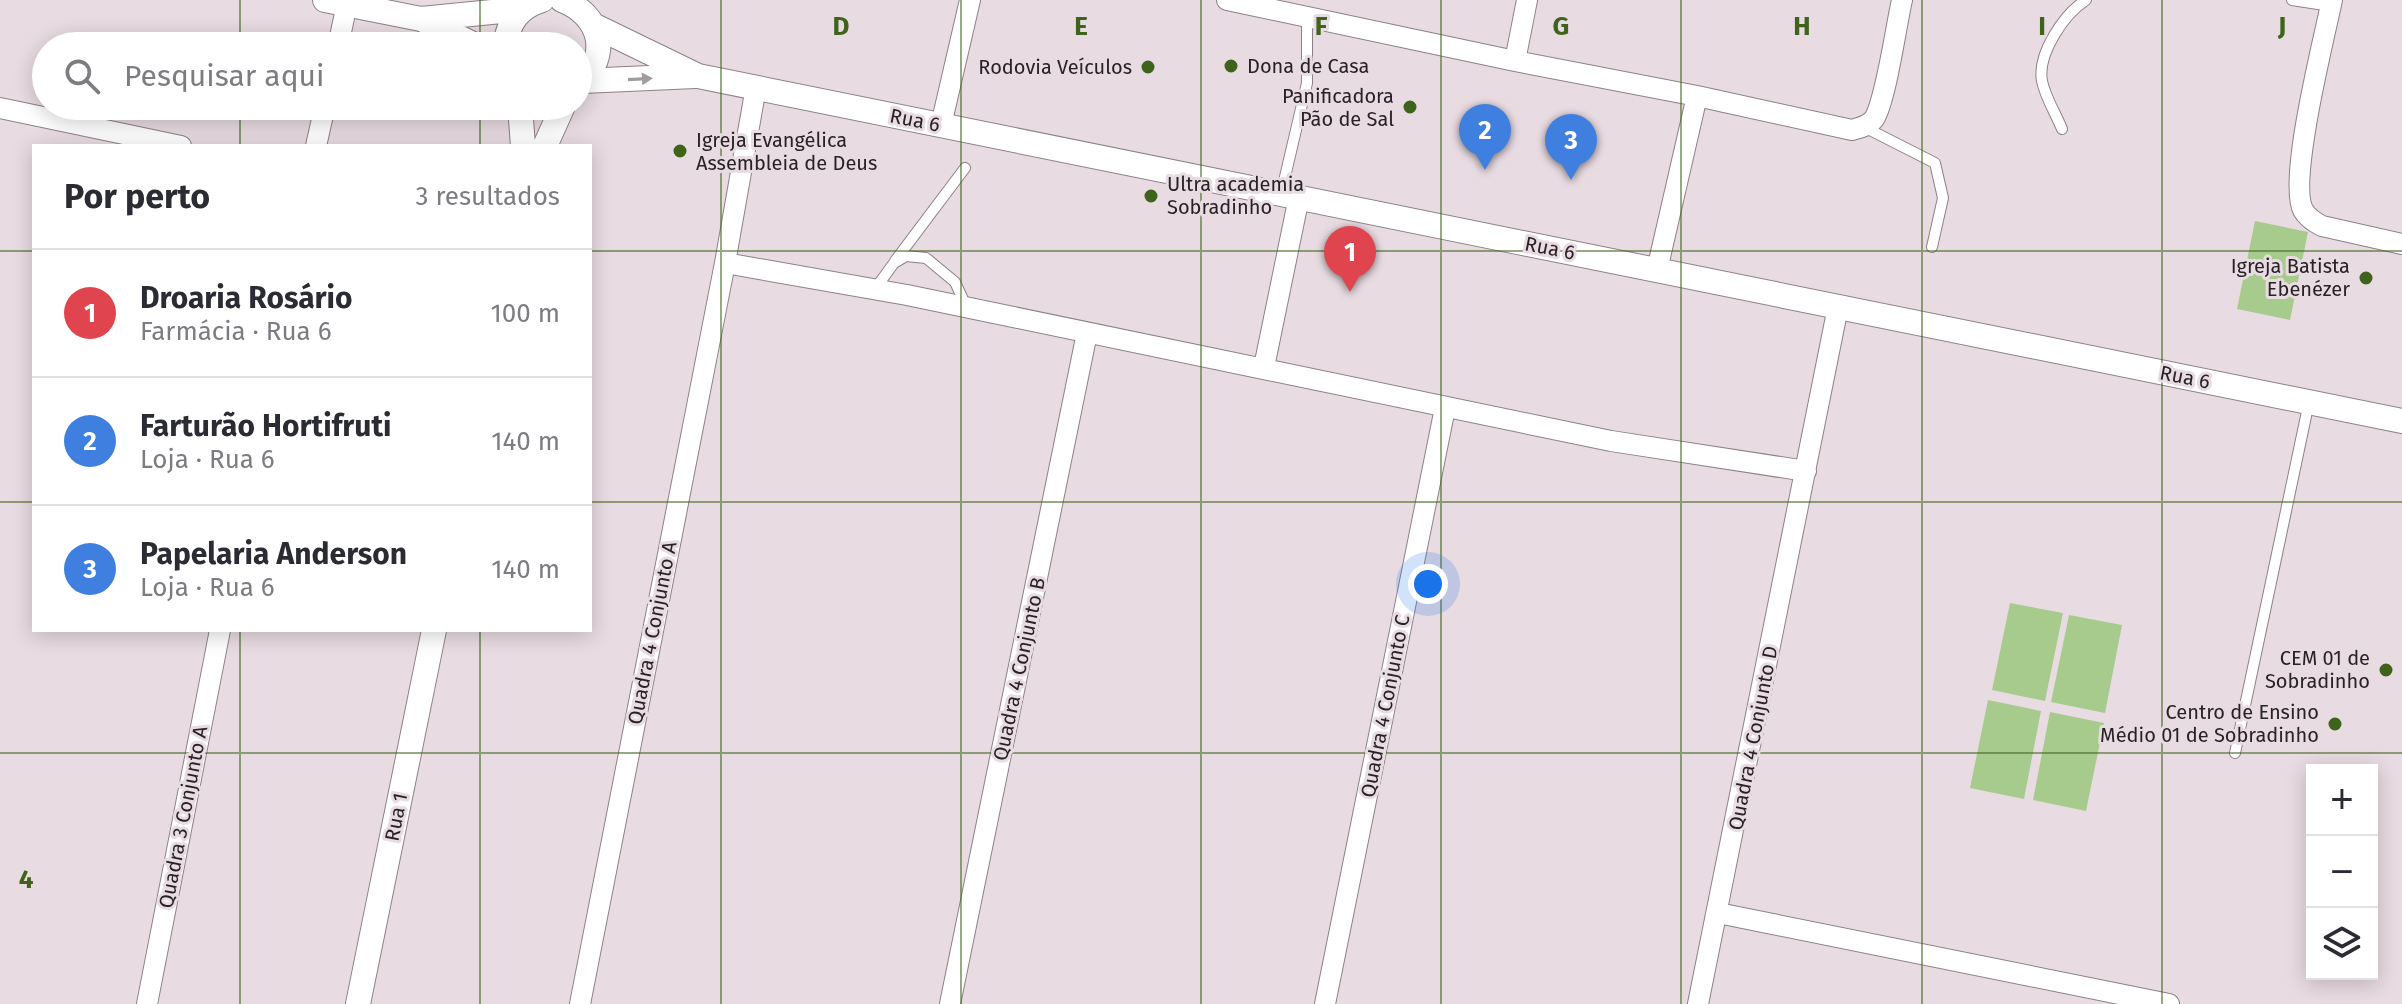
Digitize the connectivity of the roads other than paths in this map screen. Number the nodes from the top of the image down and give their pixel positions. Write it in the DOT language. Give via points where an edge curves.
graph roads {
  1 [pos="562,0"];
  2 [pos="970,0"];
  3 [pos="1227,0"];
  4 [pos="1527,0"];
  5 [pos="1902,0"];
  6 [pos="2086,0"];
  7 [pos="2292,0"];
  8 [pos="336,2"];
  9 [pos="532,3"];
  10 [pos="2332,3"];
  11 [pos="589,14"];
  12 [pos="1307,17"];
  13 [pos="421,19"];
  14 [pos="337,32"];
  15 [pos="448,32"];
  16 [pos="507,32"];
  17 [pos="1515,61"];
  18 [pos="592,70"];
  19 [pos="698,76"];
  20 [pos="592,81"];
  21 [pos="756,87"];
  22 [pos="1697,96"];
  23 [pos="0,108"];
  24 [pos="32,115"];
  25 [pos="57,120"];
  26 [pos="322,120"];
  27 [pos="521,120"];
  28 [pos="557,120"];
  29 [pos="941,125"];
  30 [pos="1864,127"];
  31 [pos="2062,129"];
  32 [pos="171,144"];
  33 [pos="316,144"];
  34 [pos="523,144"];
  35 [pos="546,144"];
  36 [pos="965,168"];
  37 [pos="1290,196"];
  38 [pos="2402,244"];
  39 [pos="1932,247"];
  40 [pos="725,263"];
  41 [pos="894,263"];
  42 [pos="1657,270"];
  43 [pos="875,289"];
  44 [pos="1838,307"];
  45 [pos="967,308"];
  46 [pos="1087,333"];
  47 [pos="1264,367"];
  48 [pos="2309,402"];
  49 [pos="1445,408"];
  50 [pos="2402,421"];
  51 [pos="1806,471"];
  52 [pos="220,632"];
  53 [pos="434,632"];
  54 [pos="2235,753"];
  55 [pos="1718,913"];
  56 [pos="2070,994"];
  57 [pos="147,1004"];
  58 [pos="358,1004"];
  59 [pos="580,1004"];
  60 [pos="950,1004"];
  61 [pos="1325,1004"];
  62 [pos="1698,1004"];
  63 [pos="2169,1004"];
  1 -- 11 [label="street, Rua 6"];
  2 -- 29 [label="street"];
  3 -- 12 [label="street"];
  4 -- 17 [label="street"];
  5 -- 30 [label="street" via="1881,101"];
  6 -- 31 [label="lane" via="2048,44 2041,80"];
  7 -- 10 [label="lane"];
  8 -- 13 [label="street"];
  8 -- 14 [label="street"];
  9 -- 13 [label="street"];
  9 -- 16 [label="street"];
  10 -- 38 [label="street" via="2299,168 2302,206 2322,226"];
  11 -- 18 [label="street" via="598,41"];
  11 -- 19 [label="street, Rua 6"];
  12 -- 17 [label="street"];
  12 -- 37 [label="lane" via="1307,83"];
  13 -- 15 [label="street"];
  17 -- 22 [label="street"];
  20 -- 19 [label="street, Rua 6, one-way"];
  19 -- 21 [label="street, Rua 6"];
  21 -- 29 [label="street, Rua 6"];
  21 -- 40 [label="street, Quadra 4 Conjunto A"];
  22 -- 30 [label="street" via="1852,130"];
  22 -- 42 [label="street"];
  23 -- 24 [label="street"];
  25 -- 32 [label="street"];
  26 -- 33 [label="street"];
  27 -- 34 [label="street"];
  28 -- 35 [label="street"];
  29 -- 37 [label="street, Rua 6"];
  30 -- 39 [label="lane" via="1935,163 1943,198"];
  36 -- 41 [label="lane"];
  37 -- 42 [label="street, Rua 6"];
  37 -- 47 [label="street"];
  40 -- 43 [label="street"];
  40 -- 59 [label="street, Quadra 4 Conjunto A"];
  41 -- 43 [label="lane"];
  41 -- 45 [label="lane" via="906,256 926,258 955,282"];
  42 -- 44 [label="street, Rua 6"];
  43 -- 45 [label="street"];
  44 -- 48 [label="street, Rua 6"];
  44 -- 51 [label="street, Quadra 4 Conjunto D"];
  45 -- 46 [label="street"];
  46 -- 47 [label="street"];
  46 -- 60 [label="street, Quadra 4 Conjunto B"];
  47 -- 49 [label="street"];
  48 -- 50 [label="street, Rua 6"];
  48 -- 54 [label="lane"];
  49 -- 51 [label="street"];
  49 -- 61 [label="street, Quadra 4 Conjunto C"];
  51 -- 55 [label="street, Quadra 4 Conjunto D"];
  52 -- 57 [label="street, Quadra 3 Conjunto A"];
  53 -- 58 [label="street, Rua 1"];
  55 -- 56 [label="street"];
  55 -- 62 [label="street, Quadra 4 Conjunto D"];
  56 -- 63 [label="street"];
}
